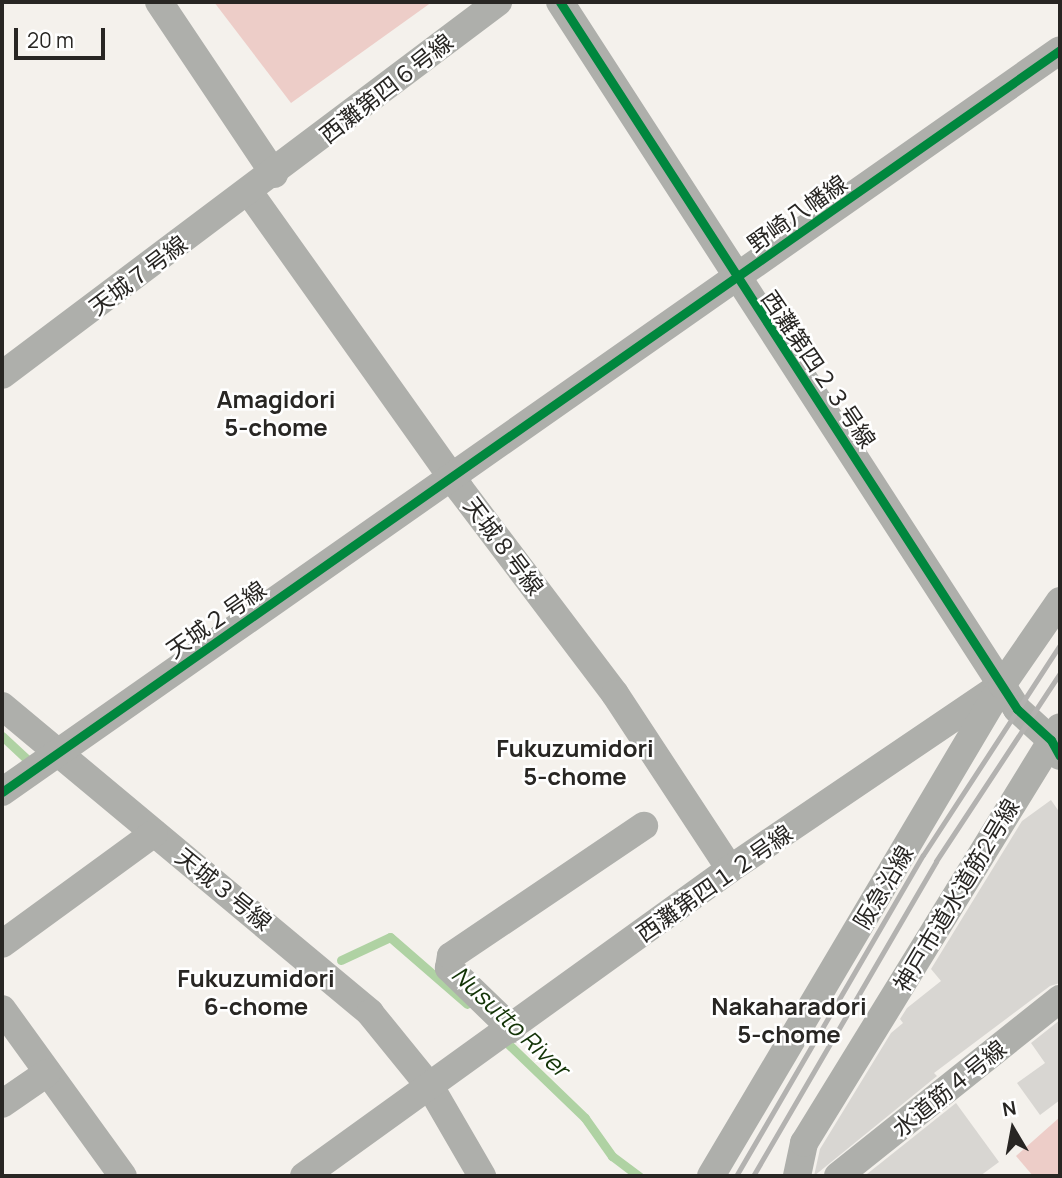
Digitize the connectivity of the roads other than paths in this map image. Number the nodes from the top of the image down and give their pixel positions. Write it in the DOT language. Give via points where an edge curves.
graph roads {
  1 [pos="159,2"];
  2 [pos="498,2"];
  3 [pos="560,2"];
  4 [pos="1060,50"];
  5 [pos="274,174"];
  6 [pos="249,192"];
  7 [pos="738,278"];
  8 [pos="2,375"];
  9 [pos="452,478"];
  10 [pos="1060,601"];
  11 [pos="1002,685"];
  12 [pos="2,706"];
  13 [pos="1057,741"];
  14 [pos="55,755"];
  15 [pos="2,792"];
  16 [pos="644,825"];
  17 [pos="154,834"];
  18 [pos="730,869"];
  19 [pos="2,944"];
  20 [pos="1060,999"];
  21 [pos="2,1009"];
  22 [pos="511,1030"];
  23 [pos="47,1073"];
  24 [pos="431,1088"];
  25 [pos="2,1104"];
  26 [pos="122,1176"];
  27 [pos="304,1176"];
  28 [pos="482,1176"];
  29 [pos="711,1176"];
  30 [pos="797,1176"];
  31 [pos="838,1176"];
  1 -- 5 [label="street"];
  2 -- 5 [label="street, 西灘第四６号線"];
  3 -- 7 [label="street, 西灘第四２３号線"];
  4 -- 7 [label="street, 野崎八幡線"];
  5 -- 6 [label="street, 天城７号線"];
  6 -- 8 [label="street, 天城７号線"];
  6 -- 9 [label="street, 天城８号線"];
  7 -- 9 [label="street, 野崎八幡線"];
  7 -- 11 [label="street, 西灘第四２３号線"];
  9 -- 14 [label="street, 天城２号線"];
  9 -- 18 [label="street, 天城８号線" via="615,694"];
  10 -- 11 [label="street, 阪急沿線"];
  11 -- 13 [label="street, 西灘第四２３号線" via="1027,722"];
  11 -- 18 [label="street, 西灘第四１２号線"];
  11 -- 29 [label="street, 阪急沿線"];
  12 -- 14 [label="street, 天城３号線"];
  13 -- 30 [label="street, 神戸市道水道筋2号線" via="804,1143"];
  14 -- 15 [label="street, 天城２号線"];
  14 -- 17 [label="street, 天城３号線"];
  16 -- 22 [label="street" via="451,956 449,968"];
  17 -- 19 [label="street"];
  17 -- 24 [label="street, 天城３号線" via="370,1013"];
  18 -- 22 [label="street, 西灘第四１２号線"];
  20 -- 31 [label="street, 水道筋４号線"];
  21 -- 23 [label="street"];
  22 -- 24 [label="street, 西灘第四１２号線"];
  23 -- 25 [label="street"];
  23 -- 26 [label="street"];
  24 -- 27 [label="street, 西灘第四１２号線"];
  24 -- 28 [label="street, 天城３号線"];
}
